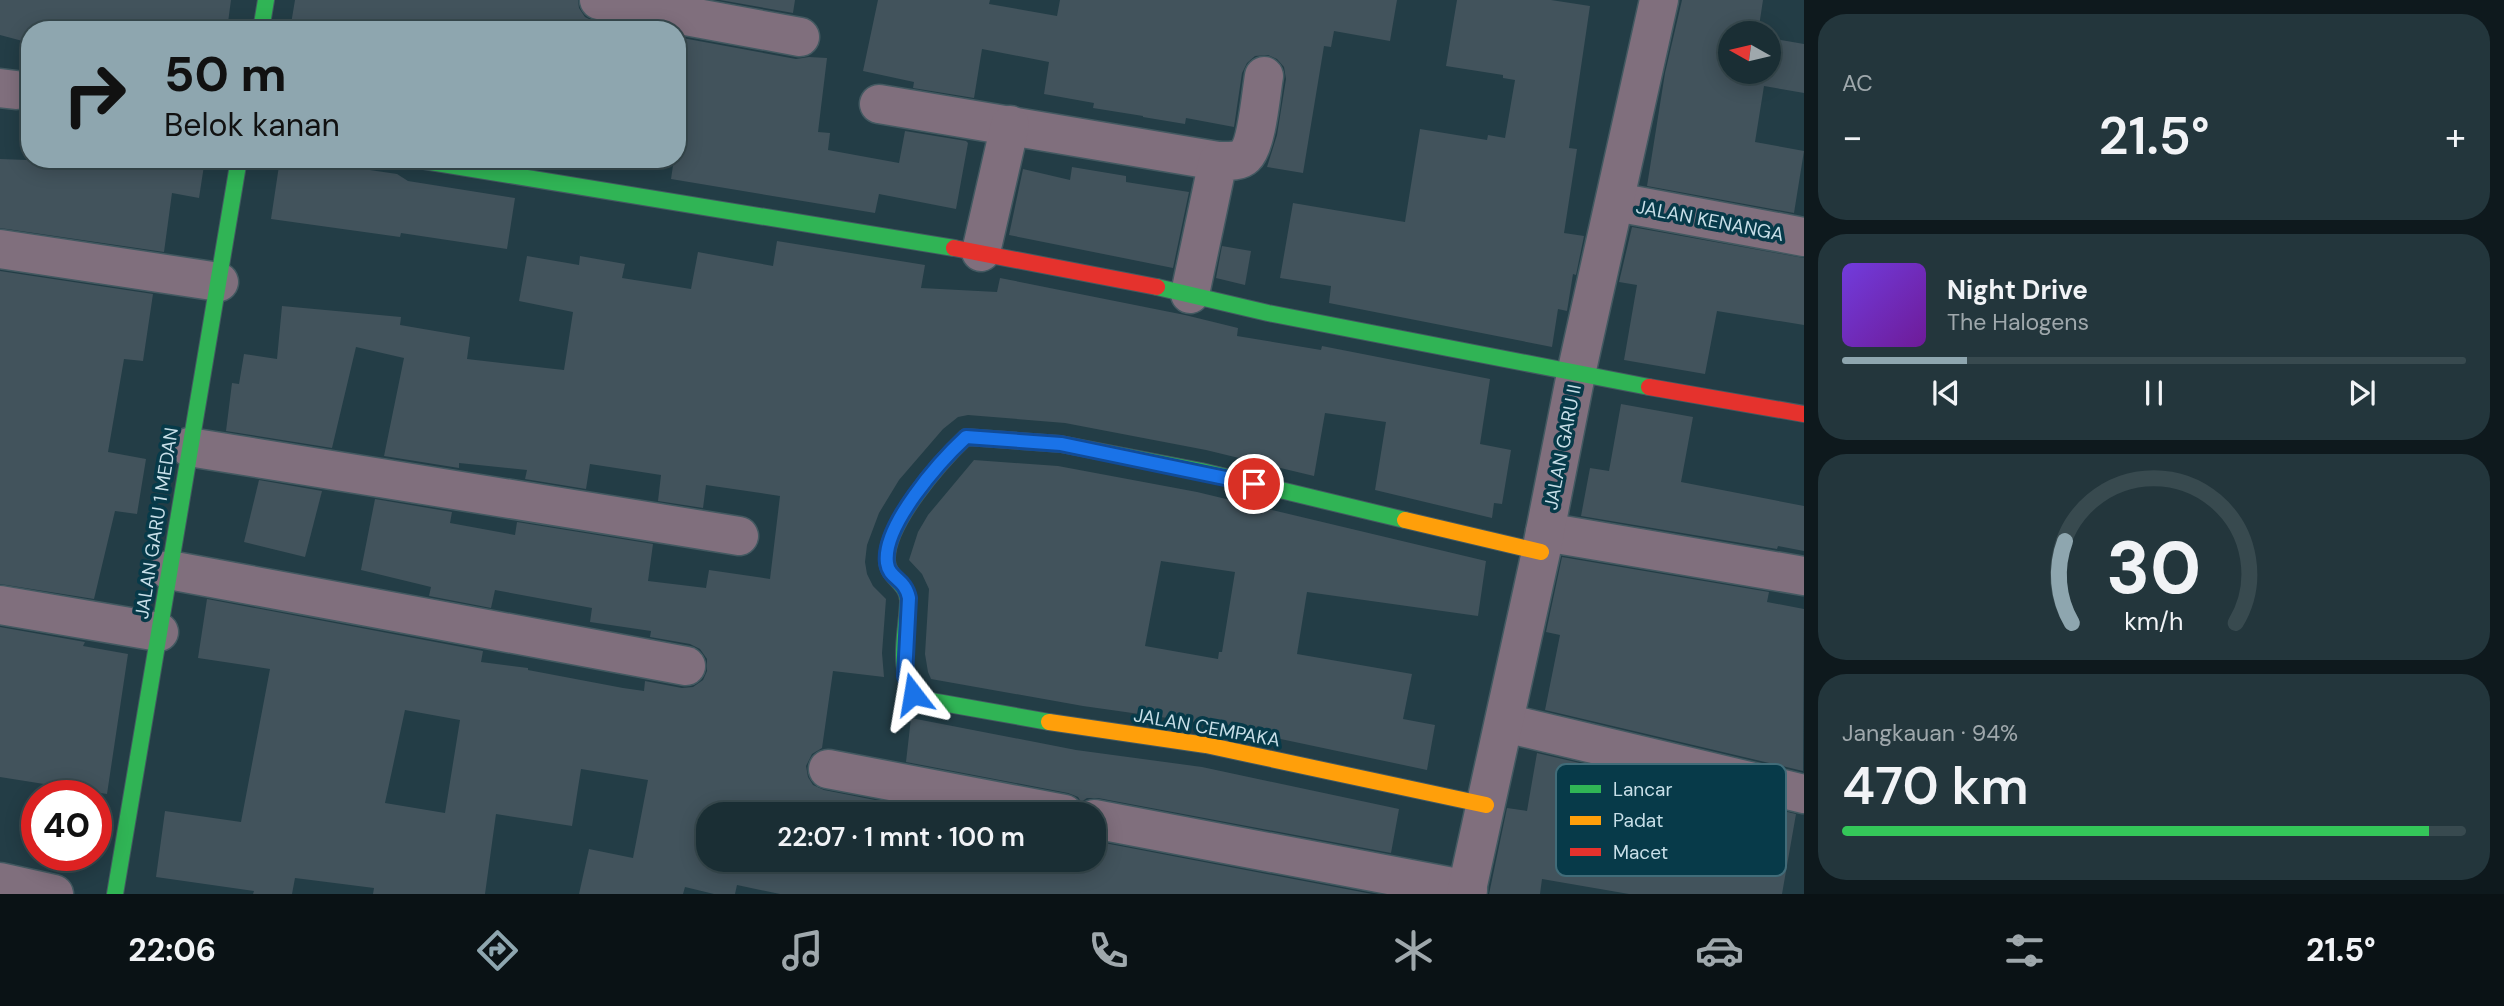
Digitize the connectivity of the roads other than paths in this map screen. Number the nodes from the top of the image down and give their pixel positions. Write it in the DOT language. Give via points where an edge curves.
graph roads {
  1 [pos="266,0"];
  2 [pos="599,0"];
  3 [pos="1656,1"];
  4 [pos="262,21"];
  5 [pos="800,37"];
  6 [pos="1264,76"];
  7 [pos="879,104"];
  8 [pos="1010,125"];
  9 [pos="1219,161"];
  10 [pos="238,168"];
  11 [pos="467,168"];
  12 [pos="1616,202"];
  13 [pos="1804,237"];
  14 [pos="0,249"];
  15 [pos="981,252"];
  16 [pos="219,282"];
  17 [pos="1190,294"];
  18 [pos="1576,374"];
  19 [pos="1804,414"];
  20 [pos="189,447"];
  21 [pos="739,536"];
  22 [pos="1543,542"];
  23 [pos="169,570"];
  24 [pos="1804,576"];
  25 [pos="0,606"];
  26 [pos="159,632"];
  27 [pos="686,666"];
  28 [pos="1505,723"];
  29 [pos="1678,764"];
  30 [pos="828,769"];
  31 [pos="1786,790"];
  32 [pos="1804,794"];
  33 [pos="1001,802"];
  34 [pos="1486,805"];
  35 [pos="1106,821"];
  36 [pos="0,882"];
  37 [pos="1467,892"];
  38 [pos="54,894"];
  39 [pos="115,894"];
  1 -- 4 [label="street"];
  2 -- 5 [label="street"];
  3 -- 12 [label="street, JALAN GARU II"];
  6 -- 9 [label="street" via="1252,144 1245,156"];
  7 -- 8 [label="street"];
  8 -- 9 [label="street"];
  8 -- 15 [label="street"];
  9 -- 17 [label="street"];
  10 -- 16 [label="street, JALAN GARU 1 MEDAN"];
  11 -- 15 [label="street"];
  12 -- 13 [label="street, JALAN KENANGA"];
  12 -- 18 [label="street, JALAN GARU II"];
  14 -- 16 [label="street"];
  15 -- 17 [label="street"];
  16 -- 20 [label="street, JALAN GARU 1 MEDAN"];
  17 -- 18 [label="street"];
  18 -- 19 [label="street"];
  18 -- 22 [label="street, JALAN GARU II"];
  20 -- 21 [label="street"];
  20 -- 23 [label="street, JALAN GARU 1 MEDAN"];
  22 -- 24 [label="street"];
  22 -- 28 [label="street, JALAN GARU II"];
  22 -- 34 [label="street, JALAN CEMPAKA" via="1061,444 966,437 916,490 896,525 887,558 887,566 906,587 909,598 905,676 920,699 1206,745"];
  23 -- 26 [label="street, JALAN GARU 1 MEDAN"];
  23 -- 27 [label="street"];
  25 -- 26 [label="street"];
  26 -- 39 [label="street, JALAN GARU 1 MEDAN"];
  28 -- 29 [label="street"];
  28 -- 34 [label="street, JALAN GARU II"];
  30 -- 33 [label="street"];
  31 -- 32 [label="street"];
  34 -- 37 [label="street, JALAN GARU II"];
  35 -- 37 [label="street"];
  36 -- 38 [label="street"];
}
